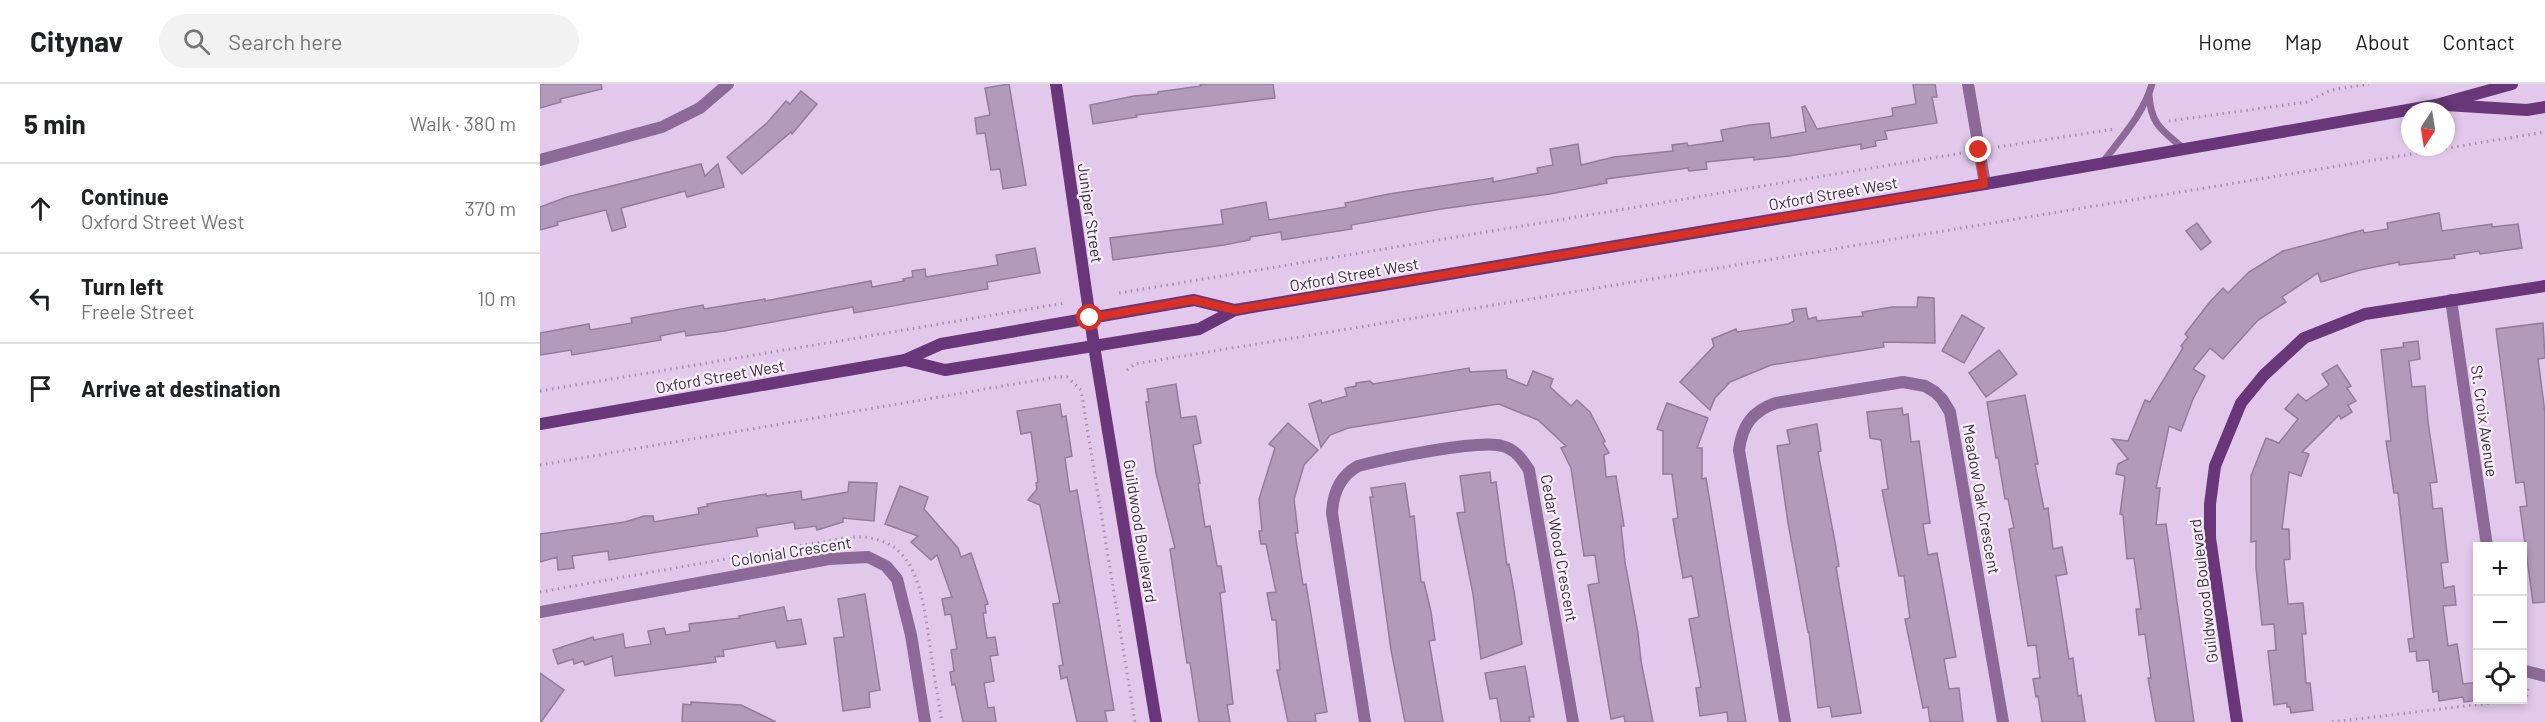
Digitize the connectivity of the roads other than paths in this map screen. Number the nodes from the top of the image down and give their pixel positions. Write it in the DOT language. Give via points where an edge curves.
graph roads {
  1 [pos="728,84"];
  2 [pos="1056,84"];
  3 [pos="1968,84"];
  4 [pos="2152,84"];
  5 [pos="2512,84"];
  6 [pos="2149,95"];
  7 [pos="2447,102"];
  8 [pos="2455,106"];
  9 [pos="2545,107"];
  10 [pos="2401,111"];
  11 [pos="2183,148"];
  12 [pos="540,160"];
  13 [pos="2103,162"];
  14 [pos="1984,184"];
  15 [pos="2545,286"];
  16 [pos="2451,300"];
  17 [pos="1235,310"];
  18 [pos="1090,318"];
  19 [pos="1094,346"];
  20 [pos="905,360"];
  21 [pos="540,424"];
  22 [pos="2486,542"];
  23 [pos="540,612"];
  24 [pos="2527,671"];
  25 [pos="2545,676"];
  26 [pos="925,722"];
  27 [pos="1156,722"];
  28 [pos="1365,722"];
  29 [pos="1573,722"];
  30 [pos="1785,722"];
  31 [pos="2003,722"];
  32 [pos="2237,722"];
  1 -- 12 [label="street" via="700,108 662,127"];
  2 -- 18 [label="main road, Juniper Street"];
  3 -- 14 [label="street"];
  4 -- 6 [label="lane"];
  5 -- 7 [label="main road, Oxford Street West"];
  6 -- 11 [label="lane" via="2155,124"];
  6 -- 13 [label="lane"];
  8 -- 9 [label="main road, Oxford Street West" via="2527,110"];
  10 -- 11 [label="main road, Oxford Street West"];
  11 -- 13 [label="main road, Oxford Street West"];
  13 -- 14 [label="main road, Oxford Street West"];
  14 -- 17 [label="main road, Oxford Street West"];
  15 -- 16 [label="main road, Guildwood Boulevard"];
  16 -- 22 [label="street, St. Croix Avenue"];
  16 -- 32 [label="main road, Guildwood Boulevard" via="2365,314 2304,338 2241,403 2216,466 2210,504 2210,538"];
  17 -- 18 [label="main road, Oxford Street West" via="1194,300"];
  17 -- 19 [label="main road, Oxford Street West" via="1199,329"];
  18 -- 19 [label="main road, Juniper Street"];
  18 -- 20 [label="main road, Oxford Street West" via="940,344"];
  19 -- 20 [label="main road, Oxford Street West" via="945,370"];
  19 -- 27 [label="main road, Guildwood Boulevard"];
  20 -- 21 [label="main road, Oxford Street West"];
  23 -- 26 [label="street, Colonial Crescent" via="829,559 868,557 890,570 900,585"];
  24 -- 25 [label="street"];
  28 -- 29 [label="street, Cedar Wood Crescent" via="1332,513 1335,491 1345,475 1358,466 1483,443 1514,451 1529,470"];
  30 -- 31 [label="street, Meadow Oak Crescent" via="1740,438 1749,419 1765,406 1903,382 1935,392 1952,418"];
}
